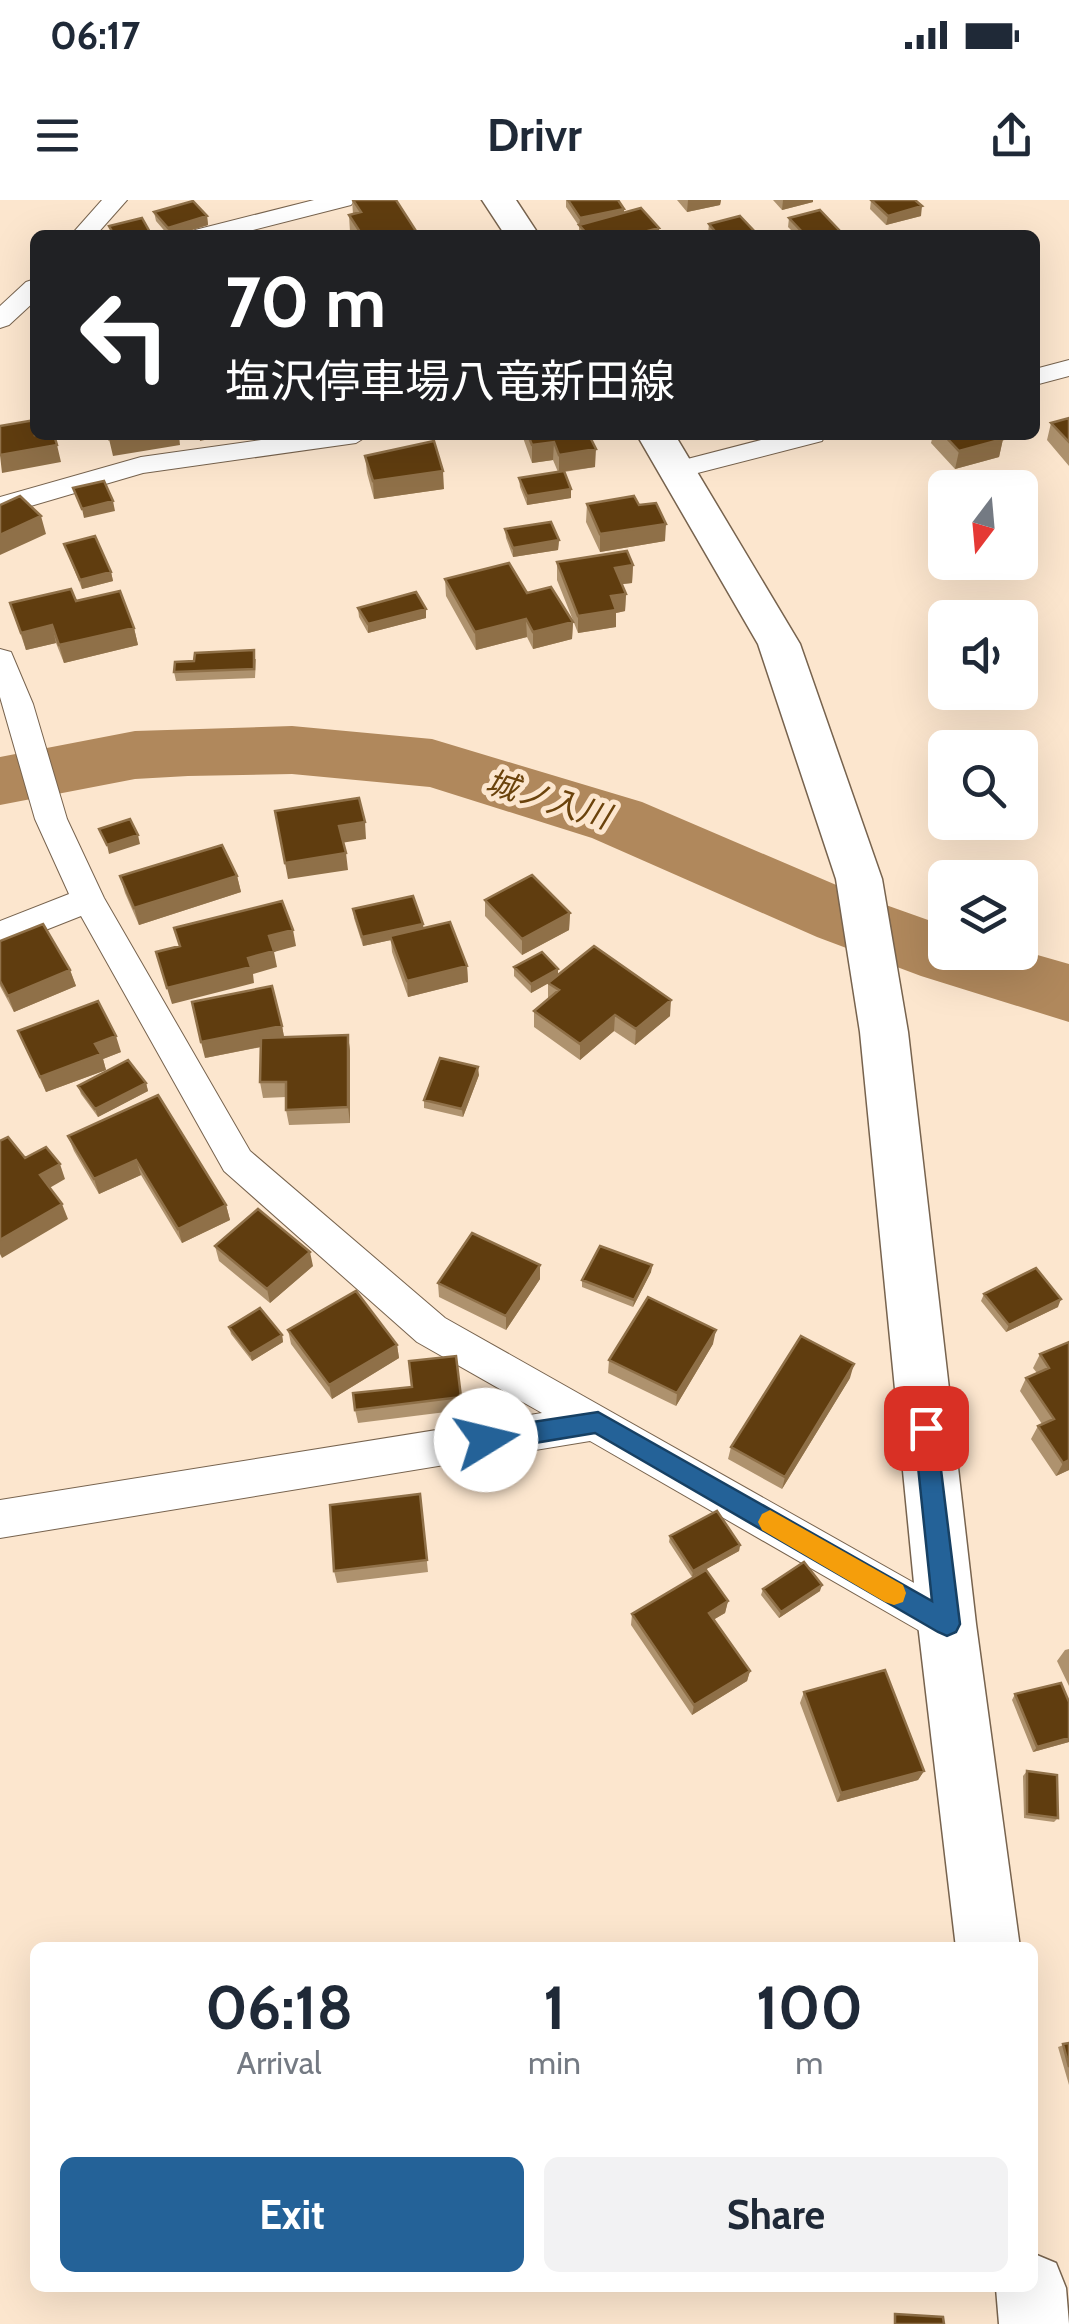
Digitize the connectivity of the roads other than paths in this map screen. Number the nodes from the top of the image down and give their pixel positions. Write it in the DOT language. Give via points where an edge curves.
graph roads {
  1 [pos="115,200"];
  2 [pos="343,200"];
  3 [pos="499,200"];
  4 [pos="88,230"];
  5 [pos="224,230"];
  6 [pos="519,230"];
  7 [pos="30,291"];
  8 [pos="0,320"];
  9 [pos="1069,368"];
  10 [pos="1040,376"];
  11 [pos="319,440"];
  12 [pos="769,440"];
  13 [pos="667,452"];
  14 [pos="0,506"];
  15 [pos="0,659"];
  16 [pos="88,900"];
  17 [pos="0,935"];
  18 [pos="598,1422"];
  19 [pos="0,1519"];
  20 [pos="947,1624"];
  21 [pos="987,1942"];
  22 [pos="1031,2292"];
  23 [pos="1035,2324"];
  1 -- 4 [label="street"];
  2 -- 5 [label="street"];
  3 -- 6 [label="main road"];
  7 -- 8 [label="street"];
  9 -- 10 [label="street"];
  11 -- 14 [label="street" via="141,464"];
  12 -- 13 [label="street"];
  13 -- 20 [label="main road" via="779,644 859,879 884,1032"];
  15 -- 16 [label="street" via="51,820"];
  16 -- 17 [label="street"];
  16 -- 18 [label="street" via="237,1160 432,1330"];
  18 -- 19 [label="street"];
  18 -- 20 [label="street"];
  20 -- 21 [label="main road"];
  22 -- 23 [label="main road"];
}
